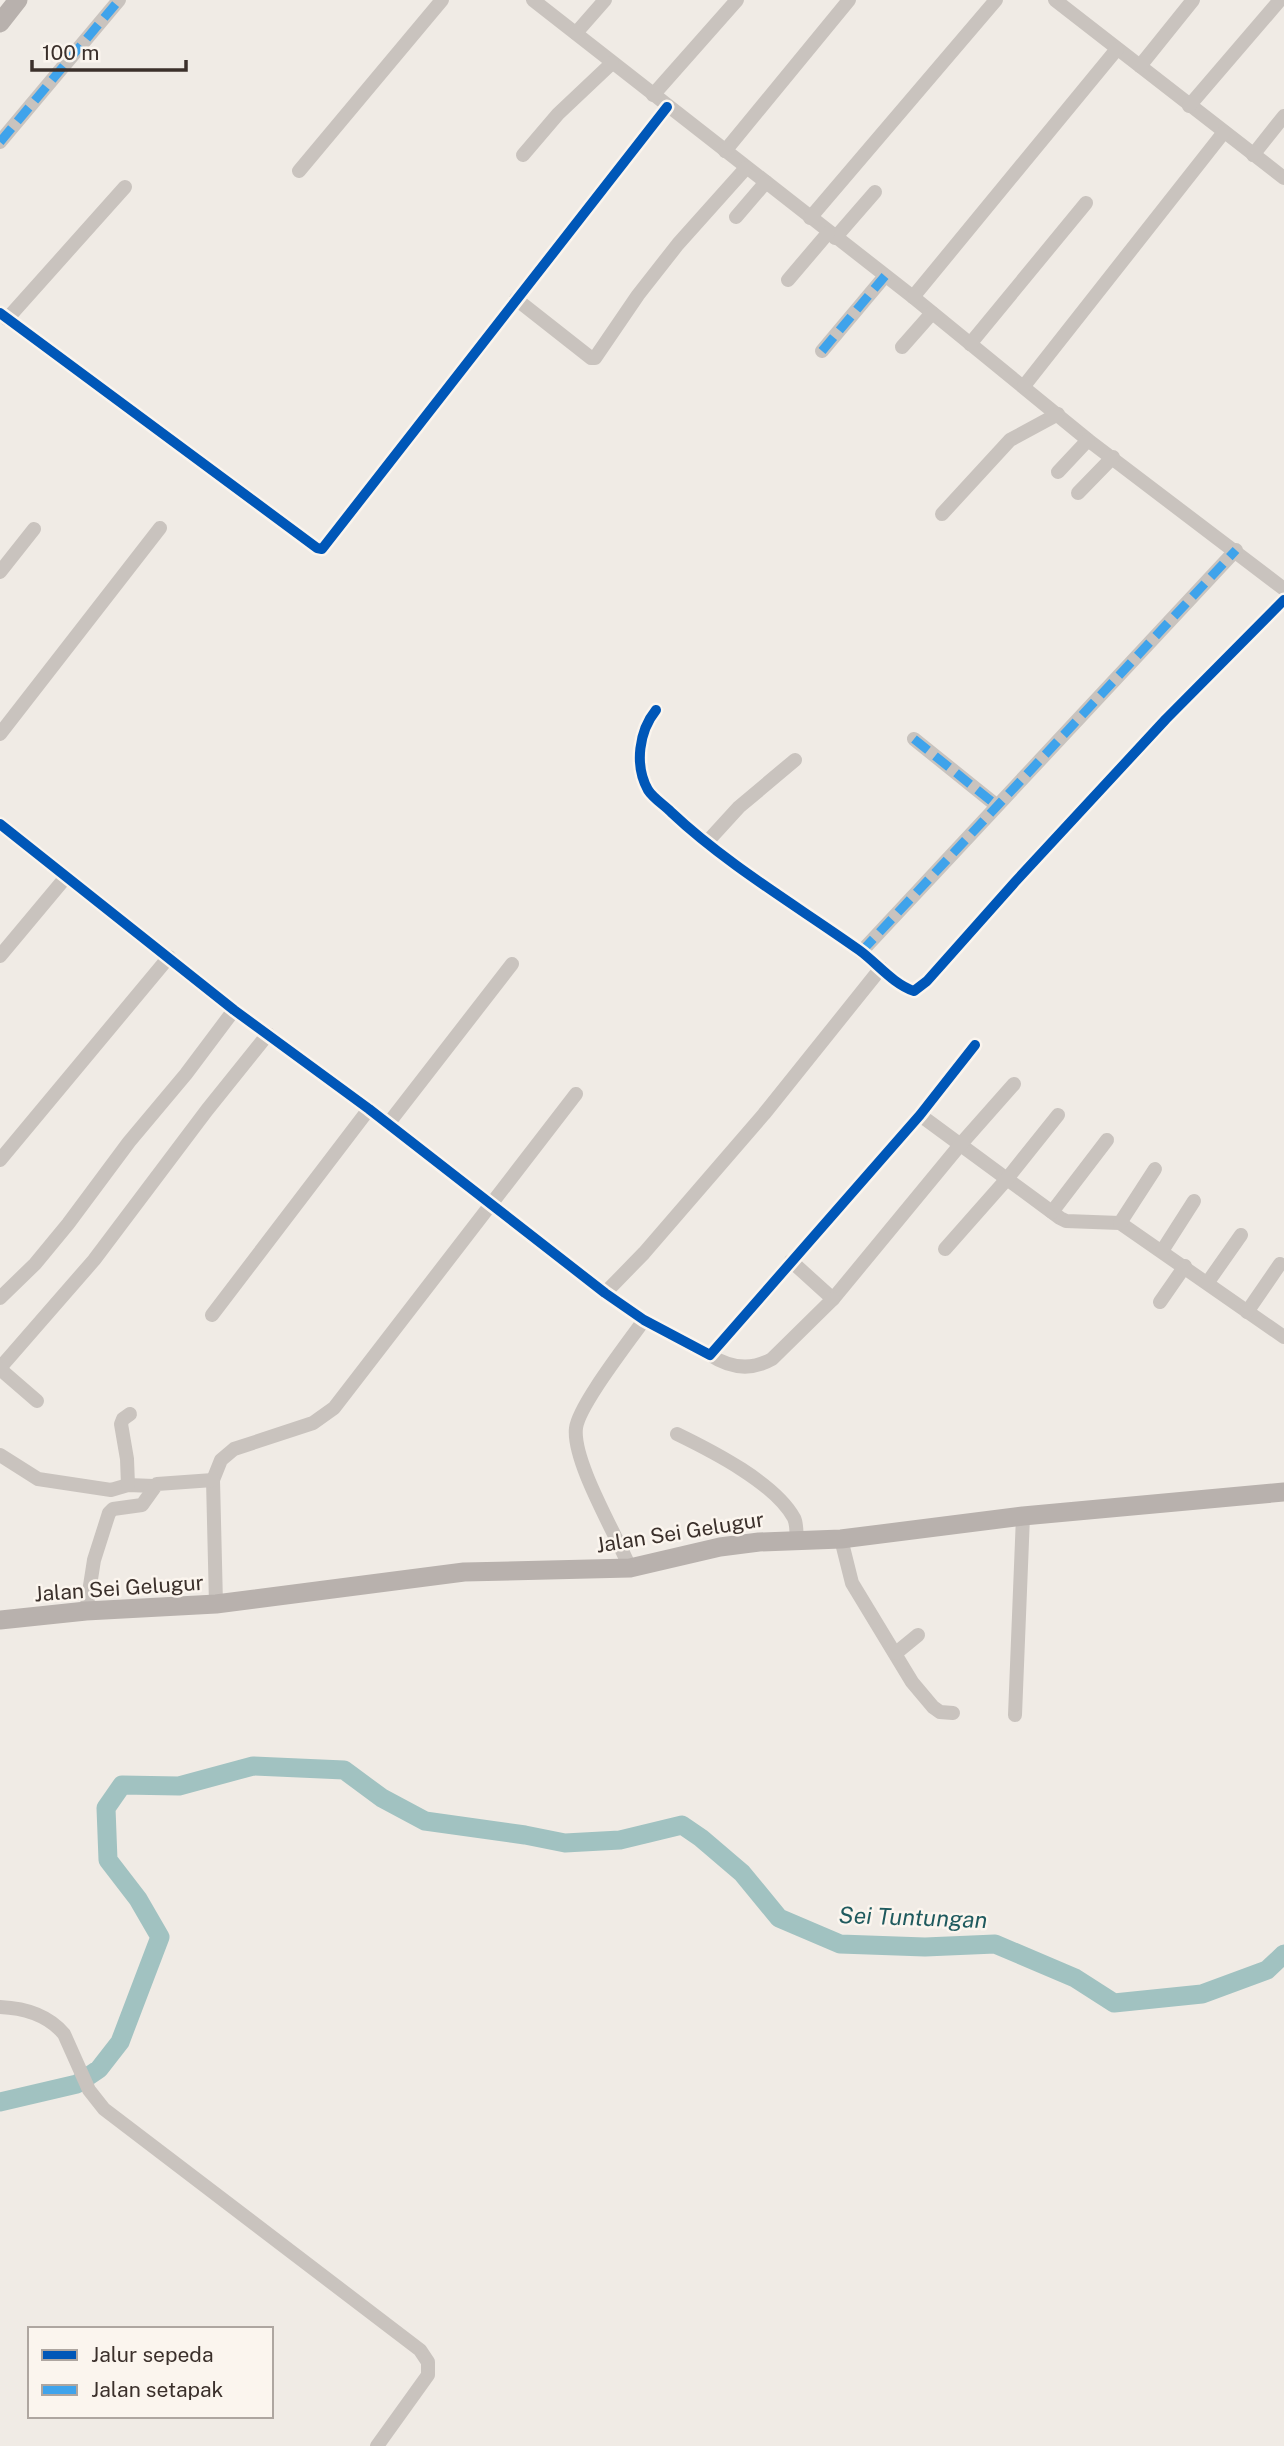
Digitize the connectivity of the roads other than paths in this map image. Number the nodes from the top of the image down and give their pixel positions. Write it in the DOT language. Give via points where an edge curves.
graph roads {
  1 [pos="18,0"];
  2 [pos="119,0"];
  3 [pos="442,0"];
  4 [pos="533,0"];
  5 [pos="605,0"];
  6 [pos="737,0"];
  7 [pos="849,0"];
  8 [pos="996,0"];
  9 [pos="1055,0"];
  10 [pos="1193,0"];
  11 [pos="1280,0"];
  12 [pos="0,23"];
  13 [pos="576,33"];
  14 [pos="1117,49"];
  15 [pos="612,63"];
  16 [pos="1140,66"];
  17 [pos="653,95"];
  18 [pos="1189,106"];
  19 [pos="667,107"];
  20 [pos="1284,116"];
  21 [pos="1224,132"];
  22 [pos="0,142"];
  23 [pos="725,151"];
  24 [pos="523,155"];
  25 [pos="1254,155"];
  26 [pos="746,168"];
  27 [pos="299,171"];
  28 [pos="1284,178"];
  29 [pos="766,182"];
  30 [pos="125,187"];
  31 [pos="875,192"];
  32 [pos="1086,202"];
  33 [pos="736,217"];
  34 [pos="810,218"];
  35 [pos="832,235"];
  36 [pos="885,276"];
  37 [pos="788,281"];
  38 [pos="913,297"];
  39 [pos="516,299"];
  40 [pos="932,313"];
  41 [pos="4,316"];
  42 [pos="970,344"];
  43 [pos="902,347"];
  44 [pos="822,351"];
  45 [pos="1024,386"];
  46 [pos="1058,414"];
  47 [pos="1088,440"];
  48 [pos="1113,457"];
  49 [pos="1058,472"];
  50 [pos="1078,494"];
  51 [pos="942,514"];
  52 [pos="160,528"];
  53 [pos="34,529"];
  54 [pos="1236,550"];
  55 [pos="0,572"];
  56 [pos="1284,589"];
  57 [pos="1284,600"];
  58 [pos="656,710"];
  59 [pos="0,734"];
  60 [pos="914,739"];
  61 [pos="794,760"];
  62 [pos="996,805"];
  63 [pos="0,824"];
  64 [pos="706,842"];
  65 [pos="66,877"];
  66 [pos="860,952"];
  67 [pos="0,956"];
  68 [pos="169,957"];
  69 [pos="512,964"];
  70 [pos="881,968"];
  71 [pos="234,1010"];
  72 [pos="268,1034"];
  73 [pos="975,1045"];
  74 [pos="1014,1084"];
  75 [pos="576,1094"];
  76 [pos="369,1109"];
  77 [pos="920,1115"];
  78 [pos="1058,1115"];
  79 [pos="388,1124"];
  80 [pos="1107,1140"];
  81 [pos="960,1145"];
  82 [pos="0,1160"];
  83 [pos="1155,1169"];
  84 [pos="1006,1180"];
  85 [pos="1194,1201"];
  86 [pos="493,1205"];
  87 [pos="1052,1212"];
  88 [pos="1120,1223"];
  89 [pos="1241,1235"];
  90 [pos="944,1249"];
  91 [pos="1162,1251"];
  92 [pos="791,1261"];
  93 [pos="1280,1264"];
  94 [pos="1185,1266"];
  95 [pos="1208,1282"];
  96 [pos="605,1293"];
  97 [pos="0,1298"];
  98 [pos="834,1299"];
  99 [pos="1160,1302"];
  100 [pos="1247,1312"];
  101 [pos="212,1315"];
  102 [pos="644,1320"];
  103 [pos="1284,1337"];
  104 [pos="710,1355"];
  105 [pos="0,1368"];
  106 [pos="37,1401"];
  107 [pos="130,1414"];
  108 [pos="677,1434"];
  109 [pos="0,1455"];
  110 [pos="213,1480"];
  111 [pos="128,1485"];
  112 [pos="155,1486"];
  113 [pos="1284,1492"];
  114 [pos="1023,1516"];
  115 [pos="797,1539"];
  116 [pos="841,1539"];
  117 [pos="630,1568"];
  118 [pos="216,1604"];
  119 [pos="86,1611"];
  120 [pos="0,1620"];
  121 [pos="918,1635"];
  122 [pos="895,1653"];
  123 [pos="953,1713"];
  124 [pos="1015,1715"];
  125 [pos="0,2007"];
  126 [pos="377,2446"];
  1 -- 12 [label="main road"];
  2 -- 22 [label="street"];
  3 -- 27 [label="street"];
  4 -- 13 [label="street"];
  5 -- 13 [label="street"];
  6 -- 17 [label="street"];
  7 -- 23 [label="street"];
  8 -- 34 [label="street"];
  9 -- 14 [label="street"];
  10 -- 16 [label="street"];
  11 -- 18 [label="street"];
  13 -- 15 [label="street"];
  14 -- 16 [label="street"];
  14 -- 38 [label="street"];
  15 -- 17 [label="street"];
  15 -- 24 [label="street"];
  16 -- 18 [label="street"];
  17 -- 19 [label="street"];
  18 -- 21 [label="street"];
  19 -- 23 [label="street"];
  19 -- 39 [label="street"];
  20 -- 25 [label="street"];
  21 -- 25 [label="street"];
  21 -- 45 [label="street"];
  23 -- 26 [label="street"];
  25 -- 28 [label="street"];
  26 -- 29 [label="street"];
  26 -- 39 [label="street" via="678,244 594,358"];
  29 -- 33 [label="street"];
  29 -- 34 [label="street"];
  30 -- 41 [label="street"];
  31 -- 35 [label="street"];
  32 -- 42 [label="street"];
  34 -- 35 [label="street"];
  35 -- 36 [label="street"];
  35 -- 37 [label="street"];
  36 -- 38 [label="street"];
  36 -- 44 [label="street"];
  38 -- 40 [label="street"];
  39 -- 41 [label="street" via="321,549"];
  40 -- 42 [label="street"];
  40 -- 43 [label="street"];
  42 -- 45 [label="street"];
  45 -- 46 [label="street"];
  46 -- 47 [label="street"];
  46 -- 51 [label="street" via="1010,440"];
  47 -- 48 [label="street"];
  47 -- 49 [label="street"];
  48 -- 50 [label="street"];
  48 -- 54 [label="street"];
  52 -- 59 [label="street"];
  53 -- 55 [label="street"];
  54 -- 56 [label="street"];
  54 -- 62 [label="street"];
  57 -- 70 [label="street" via="1166,719 919,989 909,989"];
  58 -- 64 [label="street" via="645,725 641,746 640,765 647,789"];
  60 -- 62 [label="street"];
  61 -- 64 [label="street" via="738,807"];
  62 -- 66 [label="street"];
  63 -- 65 [label="street"];
  64 -- 66 [label="street"];
  65 -- 67 [label="street"];
  65 -- 68 [label="street"];
  66 -- 70 [label="street"];
  68 -- 71 [label="street"];
  68 -- 82 [label="street"];
  69 -- 79 [label="street"];
  70 -- 96 [label="street" via="764,1114"];
  71 -- 72 [label="street"];
  71 -- 97 [label="street" via="35,1264"];
  72 -- 76 [label="street"];
  72 -- 105 [label="street" via="94,1260"];
  73 -- 77 [label="street"];
  74 -- 81 [label="street"];
  75 -- 86 [label="street"];
  76 -- 79 [label="street"];
  76 -- 101 [label="street"];
  77 -- 81 [label="street"];
  77 -- 92 [label="street"];
  78 -- 84 [label="street"];
  79 -- 86 [label="street"];
  80 -- 87 [label="street"];
  81 -- 84 [label="street"];
  81 -- 98 [label="street"];
  83 -- 88 [label="street"];
  84 -- 87 [label="street"];
  84 -- 90 [label="street"];
  85 -- 91 [label="street"];
  86 -- 96 [label="street"];
  86 -- 110 [label="street" via="334,1408 313,1423 234,1449 221,1460"];
  87 -- 88 [label="street" via="1066,1221"];
  88 -- 91 [label="street"];
  89 -- 95 [label="street"];
  91 -- 94 [label="street"];
  92 -- 98 [label="street"];
  92 -- 104 [label="street"];
  93 -- 100 [label="street"];
  94 -- 95 [label="street"];
  94 -- 99 [label="street"];
  95 -- 100 [label="street"];
  96 -- 102 [label="street"];
  98 -- 104 [label="street" via="762,1364 732,1366"];
  100 -- 103 [label="street"];
  102 -- 104 [label="street"];
  102 -- 117 [label="street" via="582,1410 576,1428 594,1494"];
  105 -- 106 [label="street"];
  107 -- 111 [label="street" via="121,1424"];
  108 -- 115 [label="street" via="739,1467 784,1504 795,1520"];
  109 -- 111 [label="street" via="38,1479 111,1490"];
  110 -- 112 [label="street"];
  110 -- 118 [label="street"];
  111 -- 112 [label="street"];
  112 -- 119 [label="street" via="142,1505 113,1508 109,1513 94,1560"];
  113 -- 114 [label="main road, Jalan Sei Gelugur"];
  114 -- 116 [label="main road, Jalan Sei Gelugur"];
  114 -- 124 [label="street"];
  115 -- 116 [label="main road, Jalan Sei Gelugur"];
  115 -- 117 [label="main road, Jalan Sei Gelugur" via="720,1547"];
  116 -- 122 [label="street" via="852,1583"];
  117 -- 118 [label="main road, Jalan Sei Gelugur" via="464,1572"];
  118 -- 119 [label="main road, Jalan Sei Gelugur"];
  119 -- 120 [label="main road, Jalan Sei Gelugur"];
  121 -- 122 [label="street"];
  122 -- 123 [label="street" via="933,1706"];
  125 -- 126 [label="street" via="41,2015 59,2027 89,2090 104,2109 425,2356 428,2375"];
}
